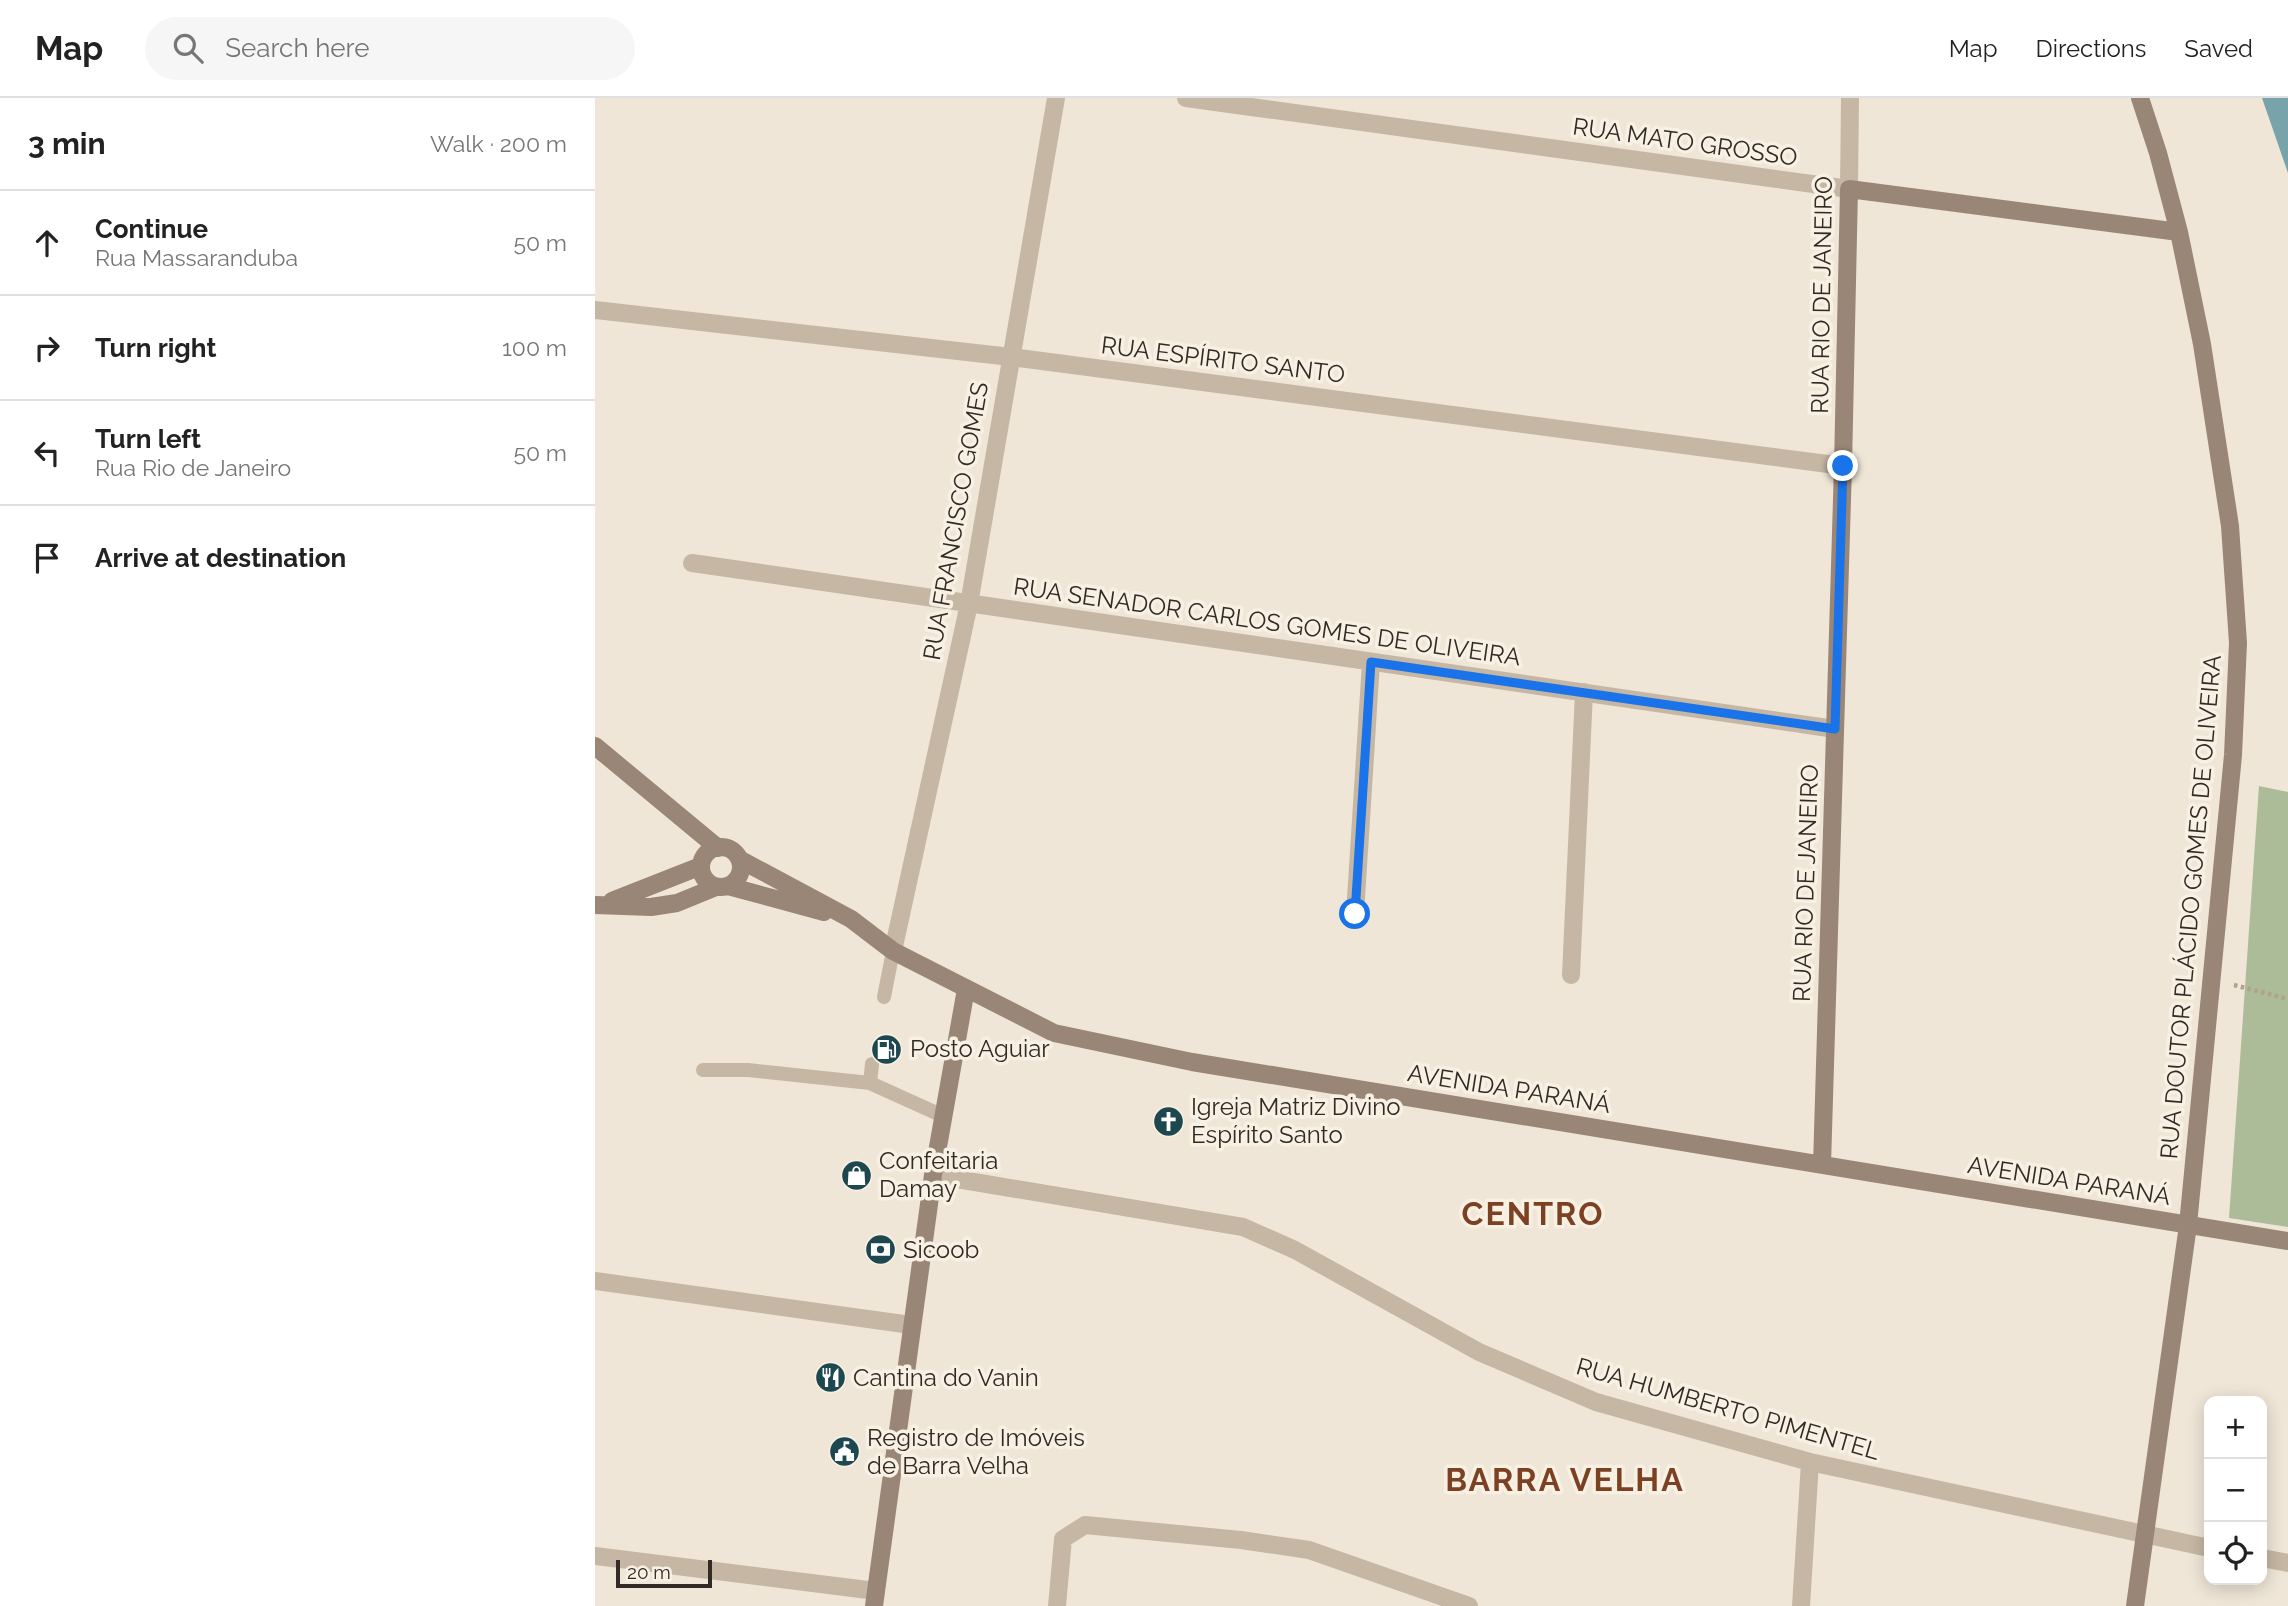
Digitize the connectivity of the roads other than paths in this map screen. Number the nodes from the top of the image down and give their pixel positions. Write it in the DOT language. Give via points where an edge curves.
graph roads {
  1 [pos="1056,98"];
  2 [pos="1186,98"];
  3 [pos="1850,98"];
  4 [pos="2140,98"];
  5 [pos="1849,189"];
  6 [pos="2179,232"];
  7 [pos="595,310"];
  8 [pos="1011,357"];
  9 [pos="1843,466"];
  10 [pos="692,563"];
  11 [pos="969,604"];
  12 [pos="1371,662"];
  13 [pos="1584,692"];
  14 [pos="1835,729"];
  15 [pos="595,746"];
  16 [pos="718,848"];
  17 [pos="739,859"];
  18 [pos="701,866"];
  19 [pos="722,887"];
  20 [pos="600,904"];
  21 [pos="1355,914"];
  22 [pos="851,919"];
  23 [pos="893,951"];
  24 [pos="1571,975"];
  25 [pos="966,989"];
  26 [pos="884,997"];
  27 [pos="872,1064"];
  28 [pos="703,1070"];
  29 [pos="870,1083"];
  30 [pos="943,1116"];
  31 [pos="1822,1165"];
  32 [pos="933,1175"];
  33 [pos="2188,1225"];
  34 [pos="2288,1241"];
  35 [pos="595,1281"];
  36 [pos="911,1325"];
  37 [pos="1810,1462"];
  38 [pos="2144,1535"];
  39 [pos="2204,1547"];
  40 [pos="595,1556"];
  41 [pos="2267,1559"];
  42 [pos="2288,1563"];
  43 [pos="875,1598"];
  44 [pos="1449,1603"];
  45 [pos="1057,1606"];
  46 [pos="1469,1606"];
  47 [pos="1801,1606"];
  48 [pos="2135,1606"];
  1 -- 8 [label="street, RUA FRANCISCO GOMES"];
  2 -- 5 [label="street, RUA MATO GROSSO"];
  3 -- 5 [label="street, RUA RIO DE JANEIRO"];
  4 -- 6 [label="main road, RUA DOUTOR PLÁCIDO GOMES DE OLIVEIRA"];
  5 -- 6 [label="main road, RUA MATO GROSSO"];
  5 -- 9 [label="main road, RUA RIO DE JANEIRO"];
  6 -- 33 [label="main road, RUA DOUTOR PLÁCIDO GOMES DE OLIVEIRA" via="2230,526 2238,642 2233,755"];
  7 -- 8 [label="street, RUA ESPÍRITO SANTO"];
  8 -- 9 [label="street, RUA ESPÍRITO SANTO"];
  8 -- 11 [label="street, RUA FRANCISCO GOMES"];
  9 -- 14 [label="main road, RUA RIO DE JANEIRO"];
  10 -- 11 [label="street, RUA SENADOR CARLOS GOMES DE OLIVEIRA"];
  11 -- 12 [label="street, RUA SENADOR CARLOS GOMES DE OLIVEIRA"];
  11 -- 23 [label="street, RUA FRANCISCO GOMES"];
  12 -- 13 [label="street, RUA SENADOR CARLOS GOMES DE OLIVEIRA"];
  12 -- 21 [label="street"];
  13 -- 14 [label="street, RUA SENADOR CARLOS GOMES DE OLIVEIRA"];
  13 -- 24 [label="street"];
  14 -- 31 [label="main road, RUA RIO DE JANEIRO"];
  15 -- 16 [label="main road"];
  16 -- 17 [label="main road" via="731,850"];
  16 -- 18 [label="main road" via="706,854"];
  17 -- 19 [label="main road" via="741,872 734,883"];
  17 -- 22 [label="main road, AVENIDA PARANÁ"];
  18 -- 19 [label="main road" via="705,879"];
  18 -- 20 [label="main road"];
  19 -- 20 [label="main road" via="677,903"];
  19 -- 22 [label="main road, AVENIDA PARANÁ"];
  22 -- 23 [label="main road, AVENIDA PARANÁ"];
  23 -- 25 [label="main road, AVENIDA PARANÁ"];
  23 -- 26 [label="lane"];
  25 -- 30 [label="main road"];
  25 -- 31 [label="main road, AVENIDA PARANÁ" via="1054,1034 1192,1062"];
  27 -- 29 [label="lane"];
  28 -- 29 [label="lane"];
  29 -- 30 [label="lane"];
  30 -- 32 [label="main road"];
  31 -- 33 [label="main road, AVENIDA PARANÁ"];
  32 -- 36 [label="main road"];
  32 -- 37 [label="street, RUA HUMBERTO PIMENTEL" via="1243,1227 1295,1250 1479,1352 1540,1379 1596,1402"];
  33 -- 34 [label="main road, AVENIDA PARANÁ"];
  33 -- 38 [label="main road, RUA DOUTOR PLÁCIDO GOMES DE OLIVEIRA"];
  35 -- 36 [label="street"];
  36 -- 43 [label="main road"];
  37 -- 38 [label="street, RUA HUMBERTO PIMENTEL"];
  37 -- 47 [label="street"];
  38 -- 39 [label="street, RUA HUMBERTO PIMENTEL"];
  38 -- 48 [label="main road, RUA DOUTOR PLÁCIDO GOMES DE OLIVEIRA"];
  40 -- 43 [label="street"];
  41 -- 42 [label="street"];
  44 -- 45 [label="street" via="1310,1550 1085,1525 1063,1539"];
  44 -- 46 [label="street"];
}
